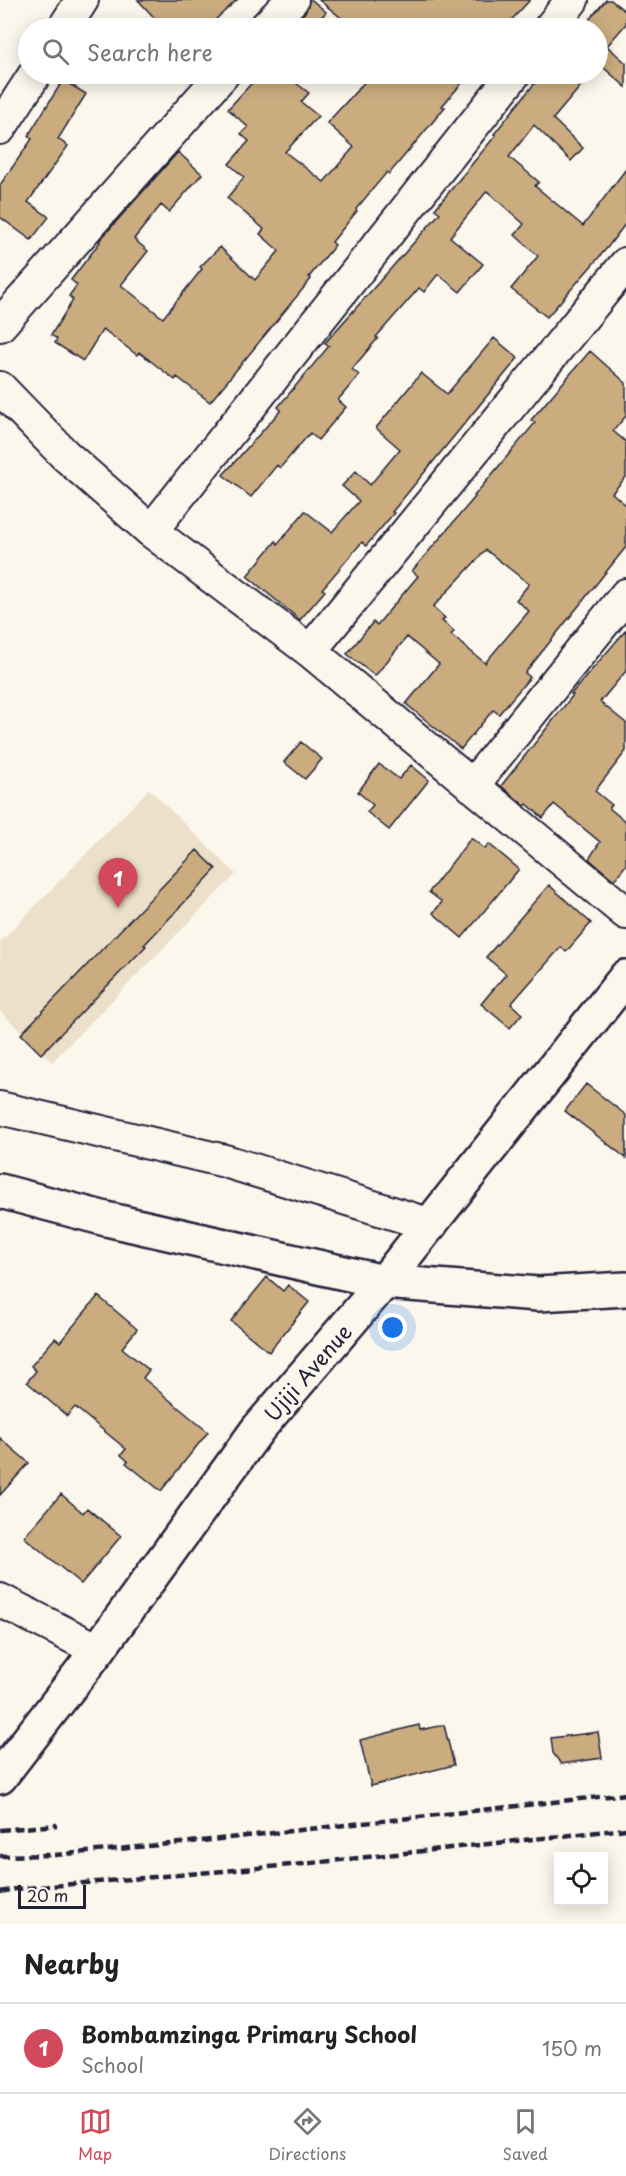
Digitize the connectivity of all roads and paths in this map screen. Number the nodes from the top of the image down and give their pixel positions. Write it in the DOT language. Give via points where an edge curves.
graph roads {
  1 [pos="82,0"];
  2 [pos="292,0"];
  3 [pos="572,0"];
  4 [pos="70,18"];
  5 [pos="275,18"];
  6 [pos="558,18"];
  7 [pos="29,84"];
  8 [pos="214,84"];
  9 [pos="506,84"];
  10 [pos="0,128"];
  11 [pos="626,264"];
  12 [pos="0,325"];
  13 [pos="0,388"];
  14 [pos="151,531"];
  15 [pos="626,596"];
  16 [pos="310,651"];
  17 [pos="472,786"];
  18 [pos="626,913"];
  19 [pos="626,977"];
  20 [pos="0,1108"];
  21 [pos="0,1191"];
  22 [pos="430,1225"];
  23 [pos="384,1282"];
  24 [pos="626,1289"];
  25 [pos="0,1600"];
  26 [pos="98,1650"];
  27 [pos="0,1777"];
  1 -- 4 [label="street"];
  2 -- 5 [label="street"];
  3 -- 6 [label="street"];
  7 -- 10 [label="street"];
  8 -- 12 [label="street"];
  9 -- 14 [label="street"];
  11 -- 16 [label="street"];
  13 -- 14 [label="street" via="65,455"];
  14 -- 16 [label="street"];
  15 -- 17 [label="street"];
  16 -- 17 [label="street"];
  17 -- 18 [label="street"];
  19 -- 22 [label="highway, Ujiji Avenue"];
  20 -- 22 [label="street" via="225,1161"];
  21 -- 23 [label="highway"];
  22 -- 23 [label="highway, Ujiji Avenue"];
  23 -- 24 [label="highway" via="538,1294"];
  23 -- 26 [label="highway, Ujiji Avenue" via="258,1429"];
  25 -- 26 [label="street"];
  26 -- 27 [label="highway, Ujiji Avenue"];
}
